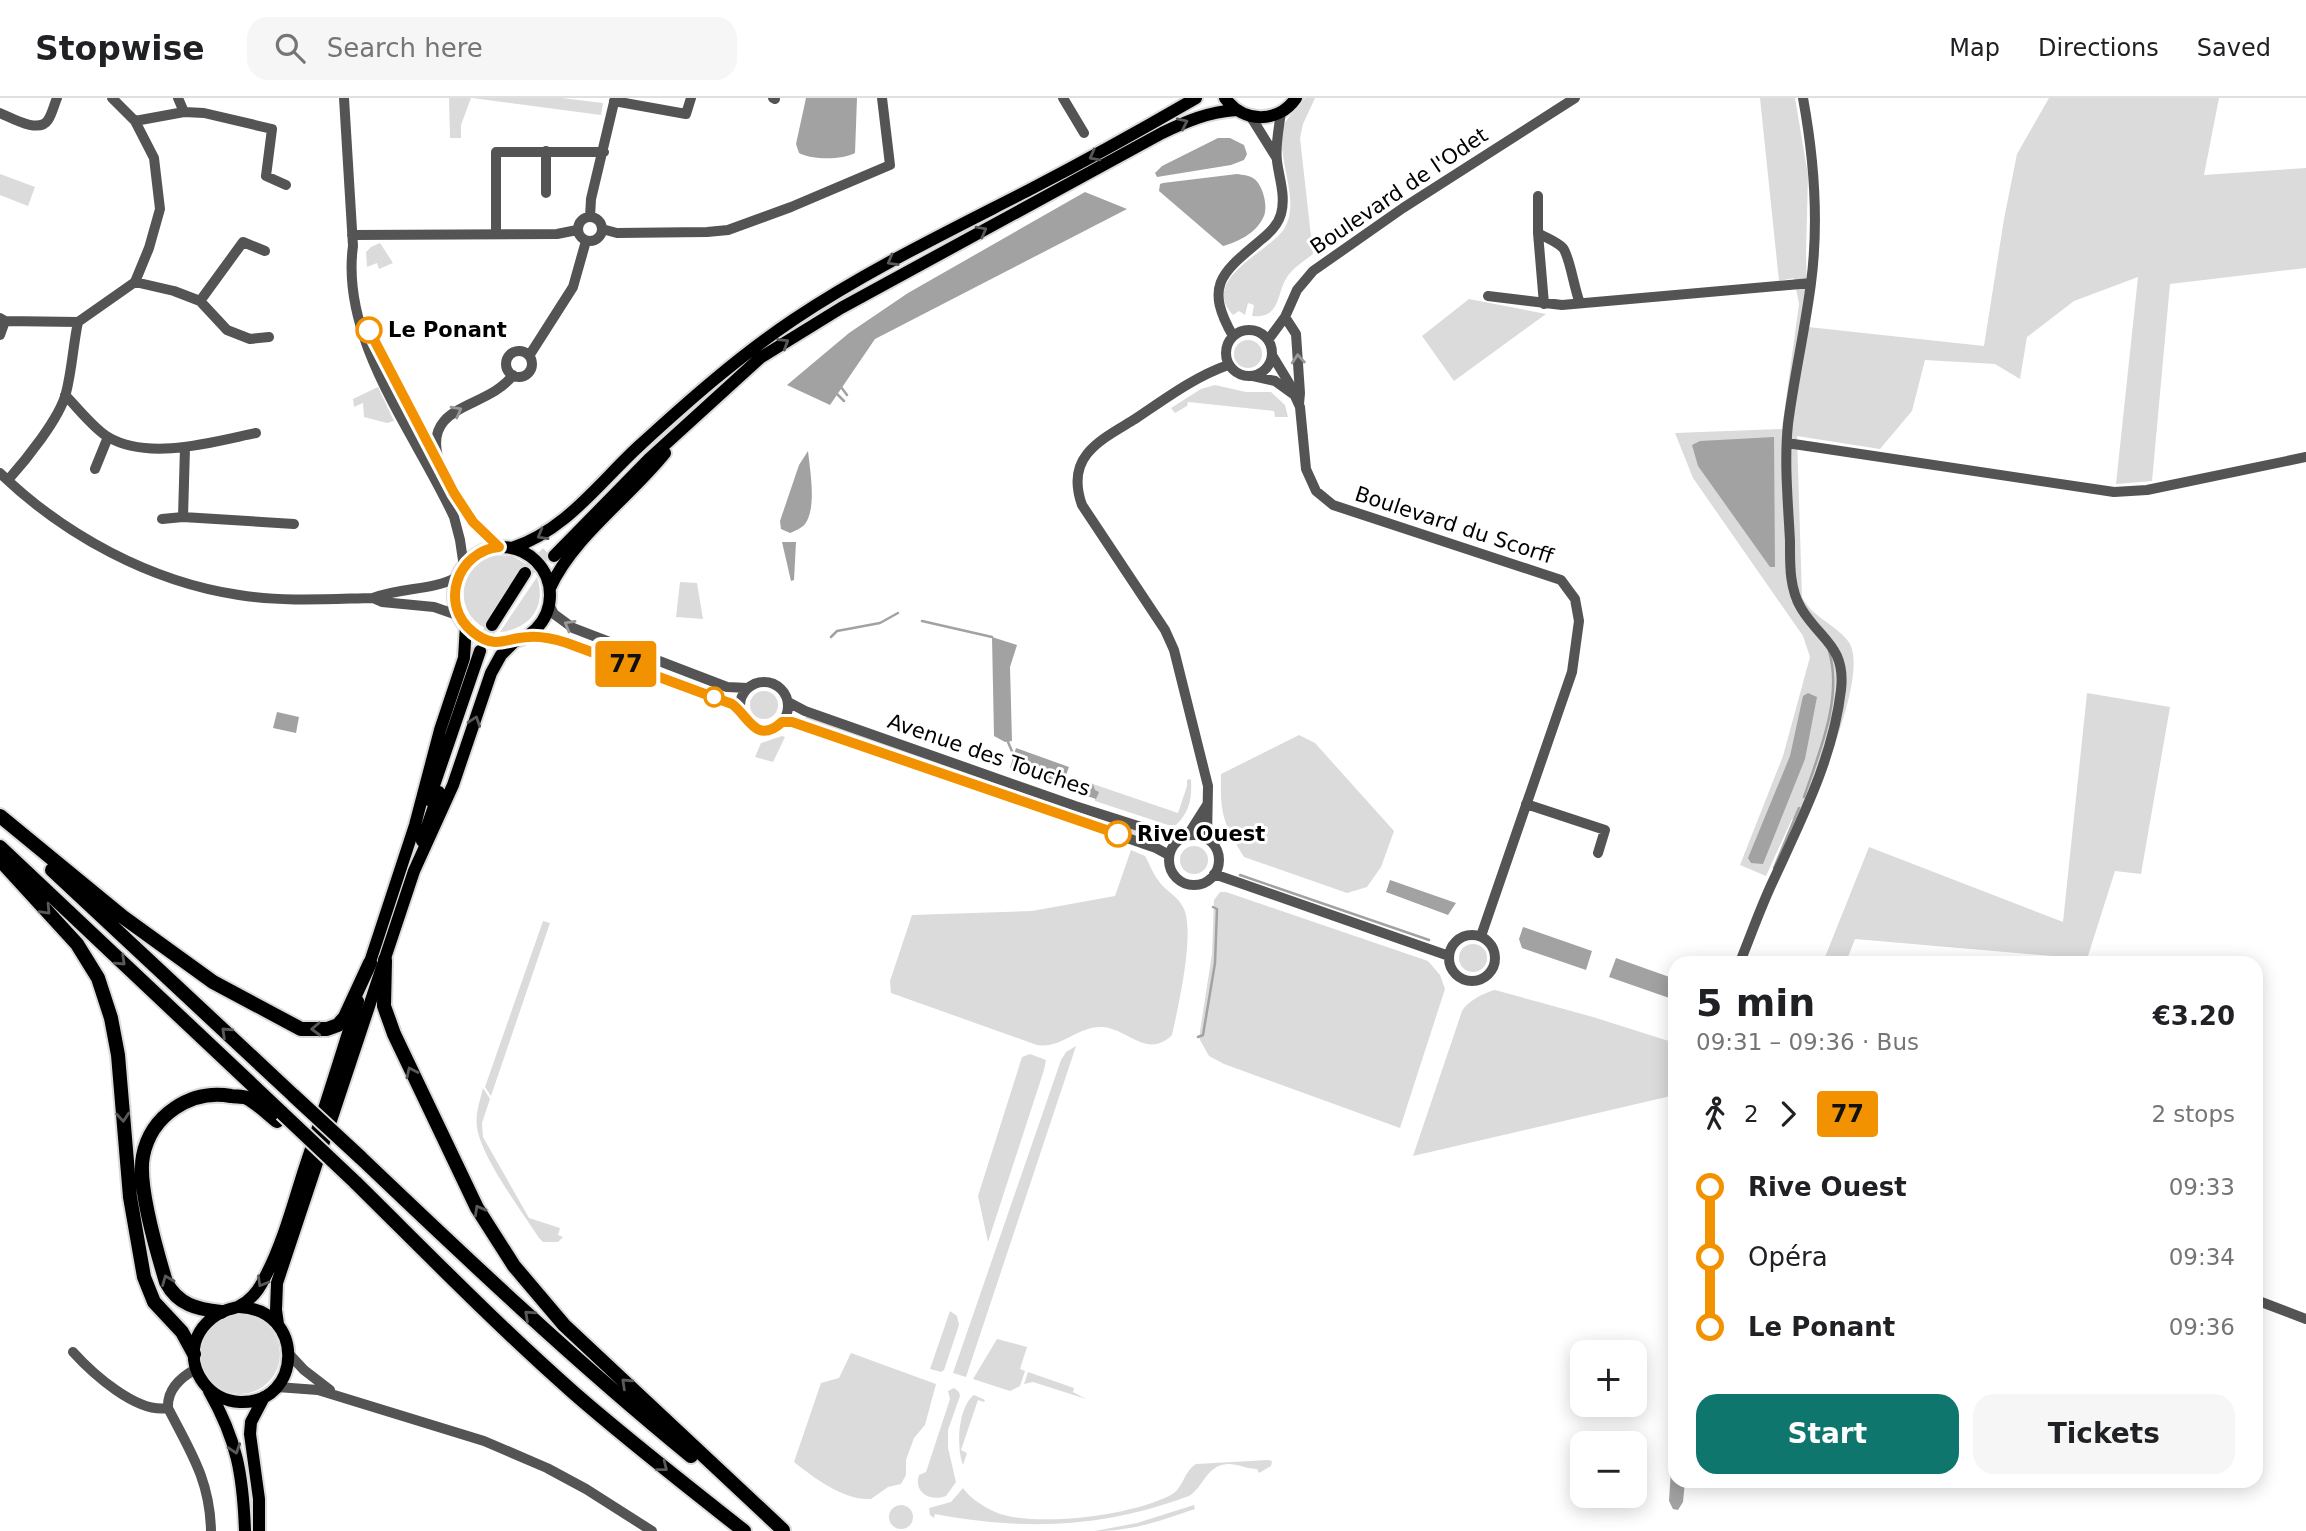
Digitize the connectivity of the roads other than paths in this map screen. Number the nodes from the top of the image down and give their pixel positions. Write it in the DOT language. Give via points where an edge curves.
graph roads {
  1 [pos="57,98"];
  2 [pos="112,98"];
  3 [pos="177,98"];
  4 [pos="344,98"];
  5 [pos="691,98"];
  6 [pos="882,98"];
  7 [pos="1063,98"];
  8 [pos="1196,98"];
  9 [pos="1225,98"];
  10 [pos="1296,98"];
  11 [pos="1576,98"];
  12 [pos="1803,98"];
  13 [pos="614,99"];
  14 [pos="1236,110"];
  15 [pos="184,112"];
  16 [pos="1281,112"];
  17 [pos="0,113"];
  18 [pos="1251,117"];
  19 [pos="135,121"];
  20 [pos="1084,134"];
  21 [pos="546,151"];
  22 [pos="604,152"];
  23 [pos="1276,158"];
  24 [pos="286,185"];
  25 [pos="546,193"];
  26 [pos="1538,196"];
  27 [pos="590,217"];
  28 [pos="602,229"];
  29 [pos="577,230"];
  30 [pos="496,233"];
  31 [pos="1538,233"];
  32 [pos="352,241"];
  33 [pos="586,242"];
  34 [pos="265,251"];
  35 [pos="135,282"];
  36 [pos="1811,283"];
  37 [pos="1488,296"];
  38 [pos="200,301"];
  39 [pos="1544,303"];
  40 [pos="1580,303"];
  41 [pos="1285,317"];
  42 [pos="3,320"];
  43 [pos="78,322"];
  44 [pos="0,335"];
  45 [pos="1233,336"];
  46 [pos="270,337"];
  47 [pos="1268,340"];
  48 [pos="1272,355"];
  49 [pos="529,356"];
  50 [pos="1228,365"];
  51 [pos="513,375"];
  52 [pos="1253,376"];
  53 [pos="702,392"];
  54 [pos="1293,394"];
  55 [pos="65,395"];
  56 [pos="1299,405"];
  57 [pos="694,417"];
  58 [pos="256,433"];
  59 [pos="108,437"];
  60 [pos="1787,443"];
  61 [pos="185,448"];
  62 [pos="2306,457"];
  63 [pos="441,468"];
  64 [pos="95,469"];
  65 [pos="4,476"];
  66 [pos="183,517"];
  67 [pos="162,519"];
  68 [pos="294,523"];
  69 [pos="505,548"];
  70 [pos="461,572"];
  71 [pos="528,576"];
  72 [pos="550,587"];
  73 [pos="373,598"];
  74 [pos="549,605"];
  75 [pos="463,621"];
  76 [pos="495,627"];
  77 [pos="520,639"];
  78 [pos="748,688"];
  79 [pos="788,702"];
  80 [pos="740,710"];
  81 [pos="782,722"];
  82 [pos="1209,801"];
  83 [pos="1526,804"];
  84 [pos="0,816"];
  85 [pos="0,822"];
  86 [pos="1184,837"];
  87 [pos="1207,839"];
  88 [pos="0,847"];
  89 [pos="1598,853"];
  90 [pos="1169,855"];
  91 [pos="0,860"];
  92 [pos="414,871"];
  93 [pos="1214,874"];
  94 [pos="1481,936"];
  95 [pos="1448,956"];
  96 [pos="1742,956"];
  97 [pos="385,960"];
  98 [pos="370,963"];
  99 [pos="346,1038"];
  100 [pos="279,1117"];
  101 [pos="2263,1303"];
  102 [pos="239,1307"];
  103 [pos="221,1312"];
  104 [pos="2306,1320"];
  105 [pos="278,1325"];
  106 [pos="72,1352"];
  107 [pos="194,1354"];
  108 [pos="289,1354"];
  109 [pos="196,1369"];
  110 [pos="207,1387"];
  111 [pos="277,1387"];
  112 [pos="336,1395"];
  113 [pos="264,1397"];
  114 [pos="168,1408"];
  115 [pos="784,1530"];
  116 [pos="211,1531"];
  117 [pos="245,1531"];
  118 [pos="259,1531"];
  119 [pos="652,1531"];
  120 [pos="744,1531"];
  1 -- 17 [label="street" via="42,125"];
  2 -- 19 [label="street"];
  3 -- 15 [label="street"];
  4 -- 32 [label="street"];
  5 -- 13 [label="street" via="686,114"];
  6 -- 28 [label="street" via="890,165 728,230 617,233"];
  7 -- 20 [label="street"];
  8 -- 53 [label="main road, one-way" via="844,289 760,344"];
  9 -- 14 [label="main road"];
  10 -- 16 [label="main road"];
  11 -- 41 [label="street, Boulevard de l'Odet" via="1313,271 1297,290"];
  12 -- 36 [label="street" via="1815,221"];
  13 -- 22 [label="street"];
  14 -- 18 [label="main road"];
  57 -- 14 [label="main road, one-way" via="760,358 841,308 1162,133 1213,112"];
  15 -- 19 [label="street"];
  15 -- 24 [label="street" via="272,129 266,176"];
  16 -- 18 [label="main road"];
  16 -- 23 [label="street"];
  18 -- 23 [label="street"];
  19 -- 35 [label="street" via="154,158 160,209"];
  21 -- 22 [label="street"];
  21 -- 25 [label="street"];
  21 -- 30 [label="street" via="496,152"];
  22 -- 27 [label="street"];
  23 -- 45 [label="street" via="1283,193 1279,222 1226,270 1219,289 1222,317"];
  26 -- 31 [label="street"];
  27 -- 28 [label="street" via="596,218"];
  27 -- 29 [label="street" via="583,218"];
  28 -- 33 [label="street" via="597,239"];
  29 -- 30 [label="street"];
  29 -- 33 [label="street"];
  30 -- 32 [label="street"];
  31 -- 39 [label="street"];
  31 -- 40 [label="street" via="1565,250"];
  32 -- 63 [label="street" via="363,317"];
  32 -- 70 [label="street" via="353,302 367,347 454,517"];
  33 -- 49 [label="street" via="573,287"];
  34 -- 38 [label="street" via="243,242"];
  35 -- 38 [label="street"];
  35 -- 43 [label="street"];
  36 -- 40 [label="street"];
  36 -- 60 [label="street"];
  37 -- 39 [label="street"];
  38 -- 46 [label="street" via="227,330 250,339"];
  39 -- 40 [label="street"];
  41 -- 47 [label="street, Boulevard de l'Odet"];
  56 -- 41 [label="street, one-way" via="1296,334"];
  42 -- 43 [label="street"];
  42 -- 44 [label="street"];
  43 -- 55 [label="street"];
  45 -- 47 [label="street" via="1247,330"];
  45 -- 50 [label="street" via="1226,351"];
  47 -- 48 [label="street"];
  48 -- 52 [label="street" via="1266,369"];
  48 -- 54 [label="street, Boulevard du Scorff"];
  49 -- 51 [label="street" via="529,372"];
  49 -- 51 [label="street" via="523,352 510,355 507,367"];
  50 -- 52 [label="street" via="1239,375"];
  50 -- 82 [label="street" via="1207,373 1104,439 1080,466 1077,491 1174,650"];
  63 -- 51 [label="street, one-way" via="435,444 442,422 491,395"];
  52 -- 54 [label="street" via="1275,381"];
  53 -- 57 [label="main road" via="551,554"];
  53 -- 69 [label="main road, one-way" via="636,449 574,512 549,531"];
  54 -- 56 [label="street, Boulevard du Scorff"];
  55 -- 59 [label="street"];
  55 -- 65 [label="street" via="42,435"];
  56 -- 83 [label="street, Boulevard du Scorff" via="1306,469 1317,491 1333,505 1561,580 1576,599 1579,621 1572,672"];
  57 -- 72 [label="main road" via="567,558"];
  58 -- 61 [label="street"];
  59 -- 61 [label="street" via="142,448"];
  59 -- 64 [label="street"];
  60 -- 62 [label="street" via="2114,492 2147,490"];
  60 -- 96 [label="street" via="1793,583 1801,609 1838,656 1841,692 1815,790"];
  61 -- 66 [label="street"];
  63 -- 69 [label="street" via="473,522"];
  65 -- 73 [label="street" via="95,544 175,579 262,598"];
  66 -- 67 [label="street"];
  66 -- 68 [label="street"];
  69 -- 70 [label="main road" via="479,553"];
  69 -- 72 [label="main road" via="537,562"];
  70 -- 73 [label="street" via="434,587"];
  70 -- 75 [label="main road" via="455,599"];
  71 -- 76 [label="main road"];
  72 -- 74 [label="main road"];
  73 -- 75 [label="street" via="382,603 434,607"];
  74 -- 77 [label="main road" via="540,624"];
  78 -- 74 [label="street, one-way" via="727,687 573,628"];
  75 -- 77 [label="main road" via="488,640"];
  75 -- 98 [label="main road" via="464,658"];
  77 -- 80 [label="street" via="540,637 567,643"];
  92 -- 77 [label="main road, one-way" via="446,803 491,673"];
  78 -- 79 [label="street" via="757,683 773,684 783,690"];
  78 -- 80 [label="street"];
  79 -- 81 [label="street"];
  79 -- 86 [label="street, Avenue des Touches" via="1075,806"];
  80 -- 81 [label="street" via="745,720 759,729 772,729"];
  81 -- 90 [label="street, Avenue des Touches" via="845,739"];
  82 -- 86 [label="street"];
  82 -- 87 [label="street"];
  83 -- 89 [label="street" via="1605,830"];
  83 -- 94 [label="street, Boulevard du Scorff"];
  98 -- 84 [label="highway, one-way" via="338,1025 301,1029 213,982 123,917"];
  115 -- 85 [label="highway, one-way, bridge" via="580,1361"];
  86 -- 87 [label="street"];
  86 -- 90 [label="street"];
  87 -- 93 [label="street" via="1218,854"];
  88 -- 100 [label="highway, one-way"];
  90 -- 93 [label="street" via="1173,873 1184,882 1198,884"];
  91 -- 107 [label="highway, one-way" via="77,944 98,978 118,1055 130,1197 144,1276 154,1302"];
  92 -- 97 [label="main road"];
  92 -- 99 [label="main road" via="483,652"];
  93 -- 95 [label="street"];
  94 -- 95 [label="street" via="1460,937"];
  94 -- 95 [label="street" via="1491,943 1496,957 1486,977 1470,981 1458,976"];
  97 -- 105 [label="main road" via="277,1283"];
  115 -- 97 [label="highway, one-way" via="564,1325 514,1266 477,1208 387,1018"];
  98 -- 99 [label="main road"];
  99 -- 102 [label="main road, one-way" via="270,1267 256,1292"];
  103 -- 100 [label="highway, one-way" via="185,1304 166,1282 143,1186 142,1157 163,1116 184,1101 215,1093 247,1098"];
  100 -- 120 [label="highway, one-way, bridge" via="573,1392"];
  101 -- 104 [label="street"];
  102 -- 103 [label="main road"];
  102 -- 105 [label="main road" via="261,1311"];
  103 -- 107 [label="main road" via="202,1329"];
  105 -- 108 [label="main road"];
  106 -- 114 [label="street" via="99,1379 128,1397"];
  107 -- 109 [label="main road"];
  108 -- 111 [label="main road"];
  108 -- 112 [label="street"];
  109 -- 110 [label="main road"];
  109 -- 114 [label="street" via="175,1386"];
  110 -- 113 [label="main road" via="234,1402"];
  110 -- 117 [label="main road, one-way" via="239,1459"];
  111 -- 112 [label="street"];
  111 -- 113 [label="main road"];
  112 -- 119 [label="street" via="511,1452 586,1489"];
  113 -- 118 [label="main road" via="250,1434"];
  114 -- 116 [label="street" via="205,1481"];
}
